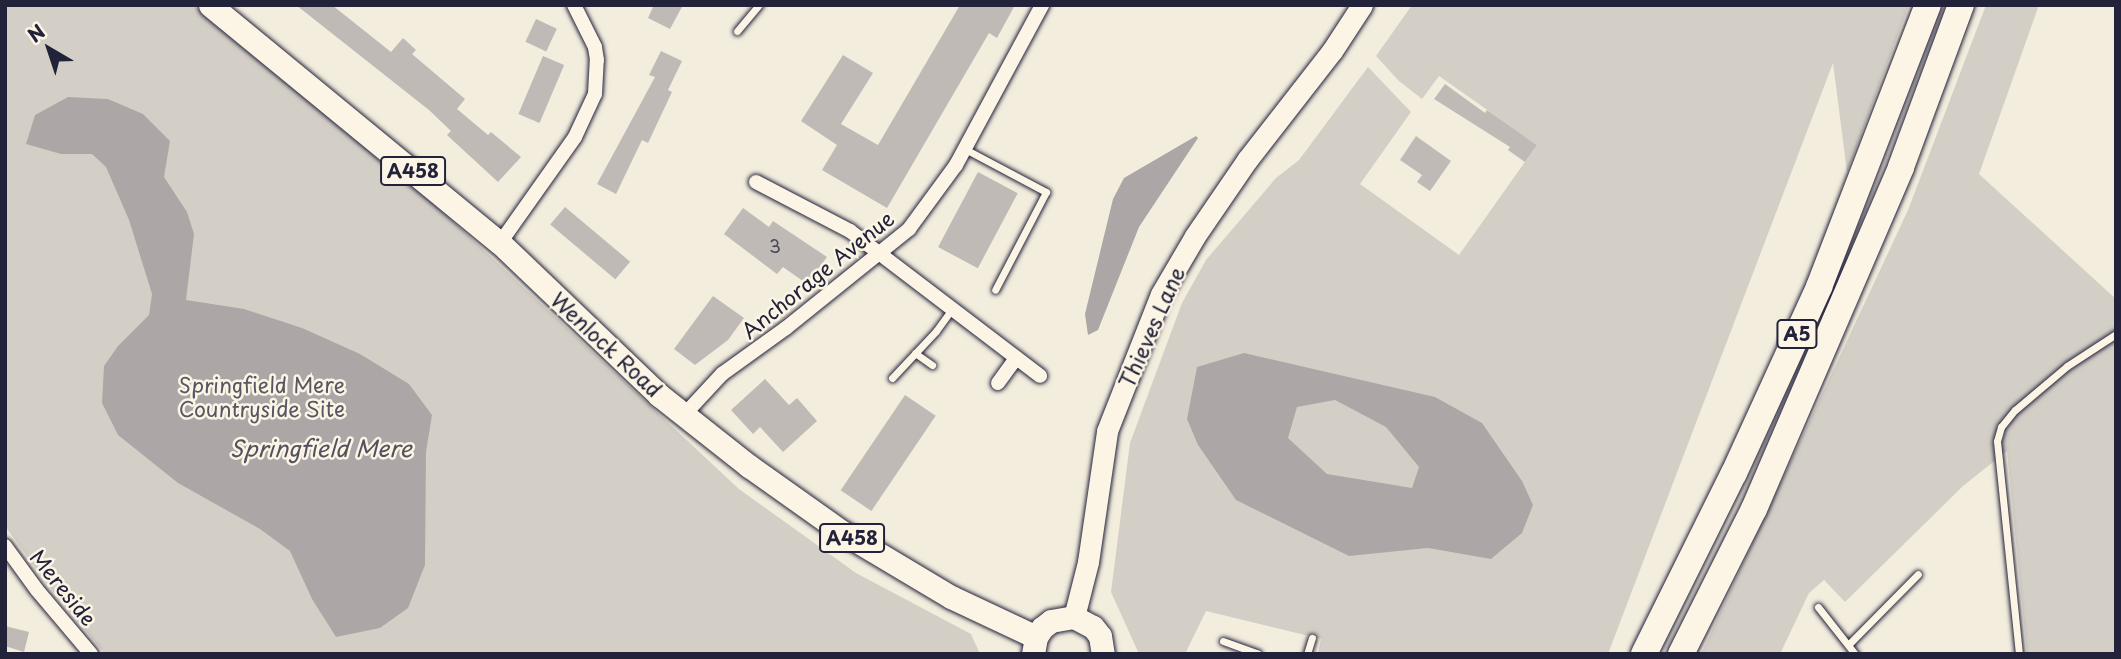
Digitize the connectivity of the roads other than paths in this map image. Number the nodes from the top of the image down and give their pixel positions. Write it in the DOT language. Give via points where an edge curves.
graph roads {
  1 [pos="210,5"];
  2 [pos="574,5"];
  3 [pos="759,5"];
  4 [pos="1042,5"];
  5 [pos="1363,5"];
  6 [pos="1928,5"];
  7 [pos="1961,5"];
  8 [pos="737,31"];
  9 [pos="965,149"];
  10 [pos="756,183"];
  11 [pos="500,243"];
  12 [pos="880,253"];
  13 [pos="995,290"];
  14 [pos="951,310"];
  15 [pos="2116,334"];
  16 [pos="915,353"];
  17 [pos="1016,358"];
  18 [pos="932,365"];
  19 [pos="1040,376"];
  20 [pos="892,378"];
  21 [pos="998,383"];
  22 [pos="684,415"];
  23 [pos="5,546"];
  24 [pos="1917,574"];
  25 [pos="1818,607"];
  26 [pos="1074,617"];
  27 [pos="1312,638"];
  28 [pos="1223,641"];
  29 [pos="1849,645"];
  30 [pos="1035,646"];
  31 [pos="91,654"];
  32 [pos="1103,654"];
  33 [pos="1258,654"];
  34 [pos="1307,654"];
  35 [pos="1644,654"];
  36 [pos="1681,654"];
  37 [pos="1855,654"];
  38 [pos="2019,654"];
  1 -- 11 [label="main road, Wenlock Road / A458"];
  2 -- 11 [label="street" via="595,47 595,94 575,137"];
  3 -- 8 [label="lane"];
  4 -- 9 [label="street, Anchorage Avenue"];
  5 -- 26 [label="main road, Thieves Lane" via="1247,160 1161,294 1107,431 1088,562"];
  6 -- 35 [label="highway, A5" via="1819,287"];
  7 -- 36 [label="highway, A5" via="1901,167 1771,471"];
  9 -- 12 [label="street, Anchorage Avenue" via="909,229"];
  9 -- 13 [label="lane" via="1046,192"];
  10 -- 12 [label="street" via="850,231"];
  11 -- 22 [label="main road, Wenlock Road / A458"];
  12 -- 14 [label="street"];
  12 -- 22 [label="street, Anchorage Avenue" via="722,374"];
  14 -- 16 [label="lane"];
  14 -- 17 [label="street"];
  15 -- 38 [label="lane" via="2067,366 2015,410 1997,440"];
  16 -- 18 [label="lane"];
  16 -- 20 [label="lane"];
  17 -- 19 [label="street"];
  17 -- 21 [label="street"];
  22 -- 30 [label="main road, Wenlock Road / A458" via="842,532"];
  23 -- 31 [label="street, Mereside"];
  24 -- 29 [label="lane"];
  25 -- 29 [label="lane"];
  26 -- 30 [label="main road" via="1051,621"];
  26 -- 32 [label="main road" via="1093,627"];
  27 -- 34 [label="lane"];
  28 -- 33 [label="lane"];
  29 -- 37 [label="lane"];
}
